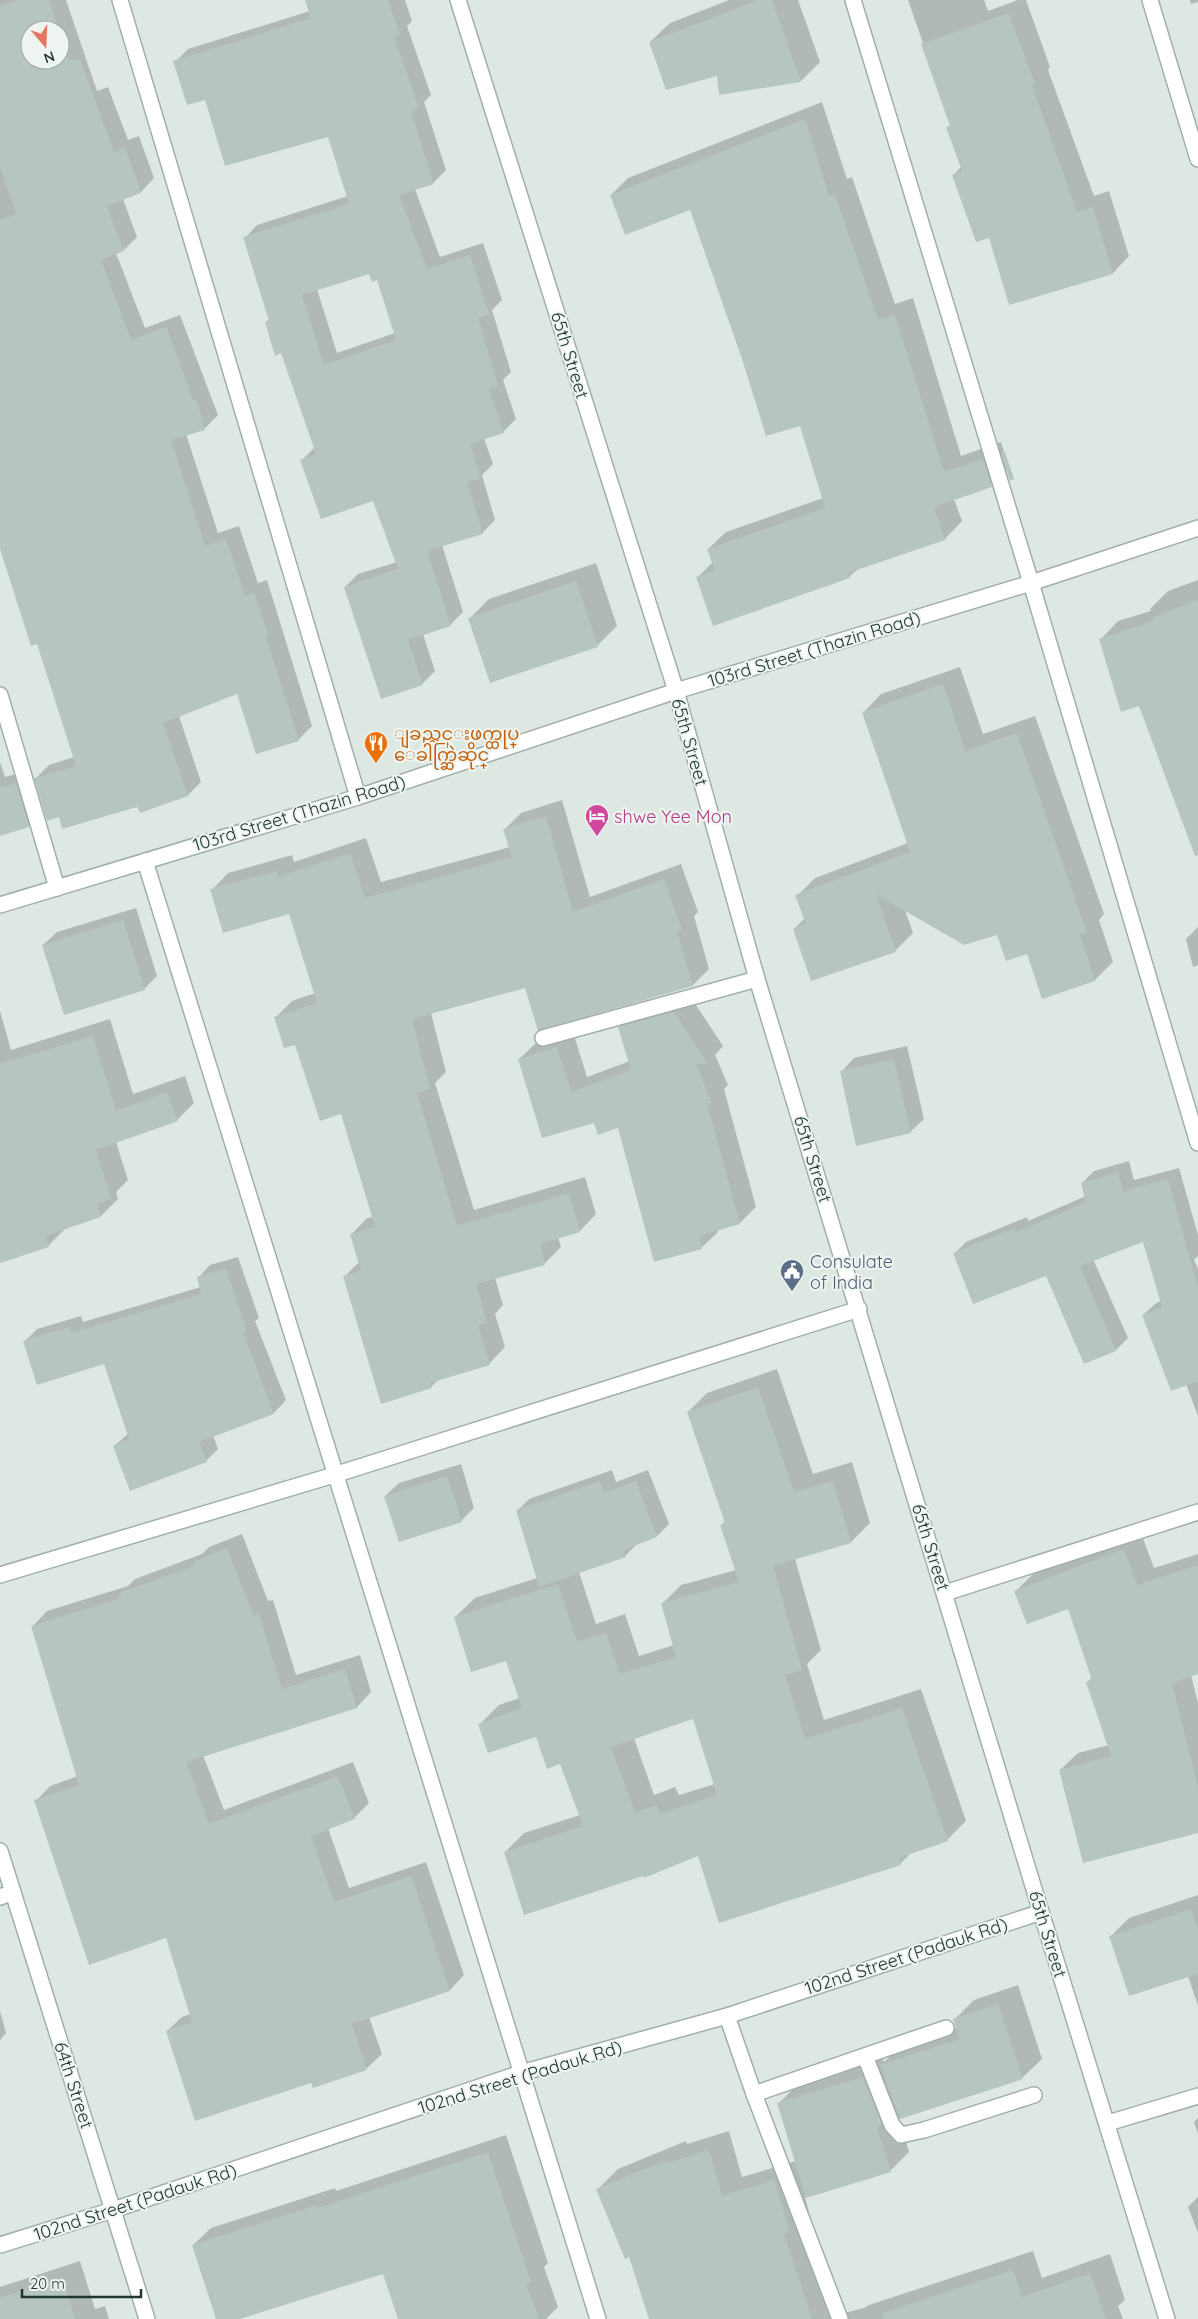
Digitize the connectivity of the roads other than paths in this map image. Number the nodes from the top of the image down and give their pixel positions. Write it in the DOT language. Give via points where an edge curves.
graph roads {
  1 [pos="120,0"];
  2 [pos="458,0"];
  3 [pos="853,0"];
  4 [pos="1150,0"];
  5 [pos="1198,159"];
  6 [pos="1198,528"];
  7 [pos="1031,583"];
  8 [pos="676,691"];
  9 [pos="0,695"];
  10 [pos="358,797"];
  11 [pos="145,861"];
  12 [pos="57,888"];
  13 [pos="0,905"];
  14 [pos="757,979"];
  15 [pos="543,1038"];
  16 [pos="1198,1143"];
  17 [pos="859,1309"];
  18 [pos="334,1475"];
  19 [pos="1198,1512"];
  20 [pos="0,1574"];
  21 [pos="945,1593"];
  22 [pos="0,1851"];
  23 [pos="7,1895"];
  24 [pos="1041,1912"];
  25 [pos="727,2016"];
  26 [pos="946,2028"];
  27 [pos="865,2056"];
  28 [pos="521,2073"];
  29 [pos="754,2094"];
  30 [pos="1034,2095"];
  31 [pos="1198,2096"];
  32 [pos="1108,2123"];
  33 [pos="113,2210"];
  34 [pos="0,2245"];
  35 [pos="147,2319"];
  36 [pos="598,2319"];
  37 [pos="840,2319"];
  38 [pos="1168,2319"];
  1 -- 10 [label="street"];
  2 -- 8 [label="street, 65th Street"];
  3 -- 7 [label="street"];
  4 -- 5 [label="street"];
  6 -- 7 [label="street, 103rd Street (Thazin Road)"];
  7 -- 8 [label="street, 103rd Street (Thazin Road)"];
  7 -- 16 [label="street"];
  8 -- 10 [label="street, 103rd Street (Thazin Road)"];
  8 -- 14 [label="street, 65th Street"];
  9 -- 12 [label="street"];
  10 -- 11 [label="street, 103rd Street (Thazin Road)"];
  11 -- 12 [label="street, 103rd Street (Thazin Road)"];
  11 -- 18 [label="street"];
  12 -- 13 [label="street, 103rd Street (Thazin Road)"];
  14 -- 15 [label="street"];
  14 -- 17 [label="street, 65th Street"];
  17 -- 18 [label="street"];
  17 -- 21 [label="street, 65th Street"];
  18 -- 20 [label="street"];
  18 -- 28 [label="street"];
  19 -- 21 [label="street"];
  21 -- 24 [label="street, 65th Street"];
  22 -- 23 [label="street, 64th Street"];
  23 -- 33 [label="street, 64th Street"];
  24 -- 25 [label="street, 102nd Street (Padauk Rd)"];
  24 -- 32 [label="street, 65th Street"];
  25 -- 28 [label="street, 102nd Street (Padauk Rd)"];
  25 -- 29 [label="street"];
  26 -- 27 [label="street"];
  27 -- 29 [label="street"];
  27 -- 30 [label="street" via="892,2125 901,2136"];
  28 -- 33 [label="street, 102nd Street (Padauk Rd)"];
  28 -- 36 [label="street"];
  29 -- 37 [label="street"];
  31 -- 32 [label="street"];
  32 -- 38 [label="street, 65th Street"];
  33 -- 34 [label="street, 102nd Street (Padauk Rd)"];
  33 -- 35 [label="street, 64th Street"];
}
